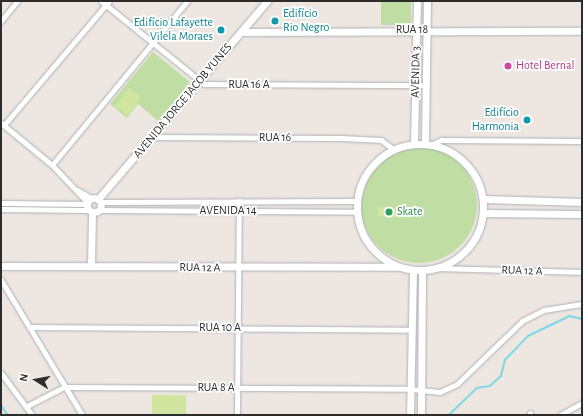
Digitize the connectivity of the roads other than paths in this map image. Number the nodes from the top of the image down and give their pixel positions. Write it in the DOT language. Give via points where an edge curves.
graph roads {
  1 [pos="17,1"];
  2 [pos="101,1"];
  3 [pos="187,1"];
  4 [pos="267,1"];
  5 [pos="418,1"];
  6 [pos="427,1"];
  7 [pos="107,3"];
  8 [pos="1,21"];
  9 [pos="417,30"];
  10 [pos="427,30"];
  11 [pos="582,31"];
  12 [pos="242,32"];
  13 [pos="151,43"];
  14 [pos="199,82"];
  15 [pos="415,85"];
  16 [pos="426,85"];
  17 [pos="2,124"];
  18 [pos="153,137"];
  19 [pos="582,141"];
  20 [pos="414,143"];
  21 [pos="429,144"];
  22 [pos="393,149"];
  23 [pos="52,165"];
  24 [pos="484,199"];
  25 [pos="239,201"];
  26 [pos="357,202"];
  27 [pos="582,202"];
  28 [pos="1,203"];
  29 [pos="92,204"];
  30 [pos="1,209"];
  31 [pos="99,210"];
  32 [pos="239,211"];
  33 [pos="357,212"];
  34 [pos="484,213"];
  35 [pos="582,214"];
  36 [pos="1,266"];
  37 [pos="91,266"];
  38 [pos="398,267"];
  39 [pos="438,268"];
  40 [pos="238,269"];
  41 [pos="422,270"];
  42 [pos="413,271"];
  43 [pos="582,272"];
  44 [pos="1,280"];
  45 [pos="582,304"];
  46 [pos="28,327"];
  47 [pos="239,328"];
  48 [pos="412,330"];
  49 [pos="1,373"];
  50 [pos="64,386"];
  51 [pos="238,388"];
  52 [pos="410,389"];
  53 [pos="421,391"];
  54 [pos="582,403"];
  55 [pos="27,406"];
  56 [pos="32,415"];
  57 [pos="82,415"];
  58 [pos="237,415"];
  59 [pos="410,415"];
  60 [pos="421,415"];
  61 [pos="560,415"];
  1 -- 8 [label="street"];
  2 -- 7 [label="street"];
  3 -- 13 [label="street"];
  4 -- 12 [label="main road, AVENIDA JORGE JACOB YUNES"];
  5 -- 9 [label="main road, AVENIDA 3"];
  6 -- 10 [label="main road, AVENIDA 3"];
  7 -- 13 [label="street"];
  7 -- 17 [label="street"];
  9 -- 10 [label="main road, RUA 18"];
  9 -- 12 [label="main road, RUA 18"];
  9 -- 15 [label="main road, AVENIDA 3"];
  10 -- 11 [label="main road, RUA 18"];
  10 -- 16 [label="main road, AVENIDA 3"];
  12 -- 14 [label="main road, AVENIDA JORGE JACOB YUNES"];
  13 -- 14 [label="street"];
  13 -- 23 [label="street"];
  14 -- 15 [label="street, RUA 16 A" via="210,85"];
  14 -- 18 [label="main road, AVENIDA JORGE JACOB YUNES"];
  15 -- 16 [label="street, RUA 16 A"];
  15 -- 20 [label="main road, AVENIDA 3"];
  16 -- 21 [label="main road, AVENIDA 3"];
  17 -- 23 [label="street"];
  18 -- 22 [label="street, RUA 16" via="342,138 381,140"];
  18 -- 29 [label="main road, AVENIDA JORGE JACOB YUNES"];
  19 -- 21 [label="street" via="441,140"];
  20 -- 21 [label="main road"];
  20 -- 22 [label="main road"];
  21 -- 24 [label="main road" via="458,155 470,167"];
  22 -- 26 [label="main road" via="375,162 362,180"];
  23 -- 29 [label="street"];
  24 -- 27 [label="main road"];
  24 -- 34 [label="main road"];
  25 -- 26 [label="street, AVENIDA 14"];
  25 -- 29 [label="street, AVENIDA 14"];
  25 -- 32 [label="street"];
  26 -- 33 [label="main road"];
  28 -- 29 [label="street, AVENIDA 14"];
  29 -- 30 [label="street, AVENIDA 14"];
  29 -- 31 [label="main road, AVENIDA 14"];
  29 -- 37 [label="main road"];
  31 -- 32 [label="street, AVENIDA 14"];
  32 -- 33 [label="street, AVENIDA 14"];
  32 -- 40 [label="street"];
  33 -- 38 [label="main road" via="371,247"];
  34 -- 35 [label="main road"];
  34 -- 39 [label="main road" via="469,248 455,260"];
  36 -- 37 [label="main road, RUA 12 A"];
  37 -- 40 [label="main road, RUA 12 A"];
  38 -- 40 [label="main road, RUA 12 A"];
  38 -- 42 [label="main road"];
  39 -- 41 [label="main road"];
  39 -- 43 [label="street, RUA 12 A"];
  40 -- 47 [label="street"];
  41 -- 42 [label="main road"];
  41 -- 53 [label="main road"];
  42 -- 48 [label="main road"];
  44 -- 46 [label="street"];
  45 -- 53 [label="street, RUA 8 A" via="534,314 506,333 457,384 440,392"];
  46 -- 47 [label="street, RUA 10 A"];
  46 -- 50 [label="street"];
  47 -- 48 [label="street, RUA 10 A"];
  47 -- 51 [label="street"];
  48 -- 52 [label="main road"];
  49 -- 55 [label="street"];
  50 -- 51 [label="street, RUA 8 A"];
  50 -- 55 [label="street, RUA 8 A"];
  50 -- 57 [label="street"];
  51 -- 52 [label="street, RUA 8 A"];
  51 -- 58 [label="street"];
  52 -- 53 [label="street, RUA 8 A"];
  52 -- 59 [label="main road"];
  53 -- 60 [label="main road"];
  54 -- 61 [label="street"];
  55 -- 56 [label="street"];
}
